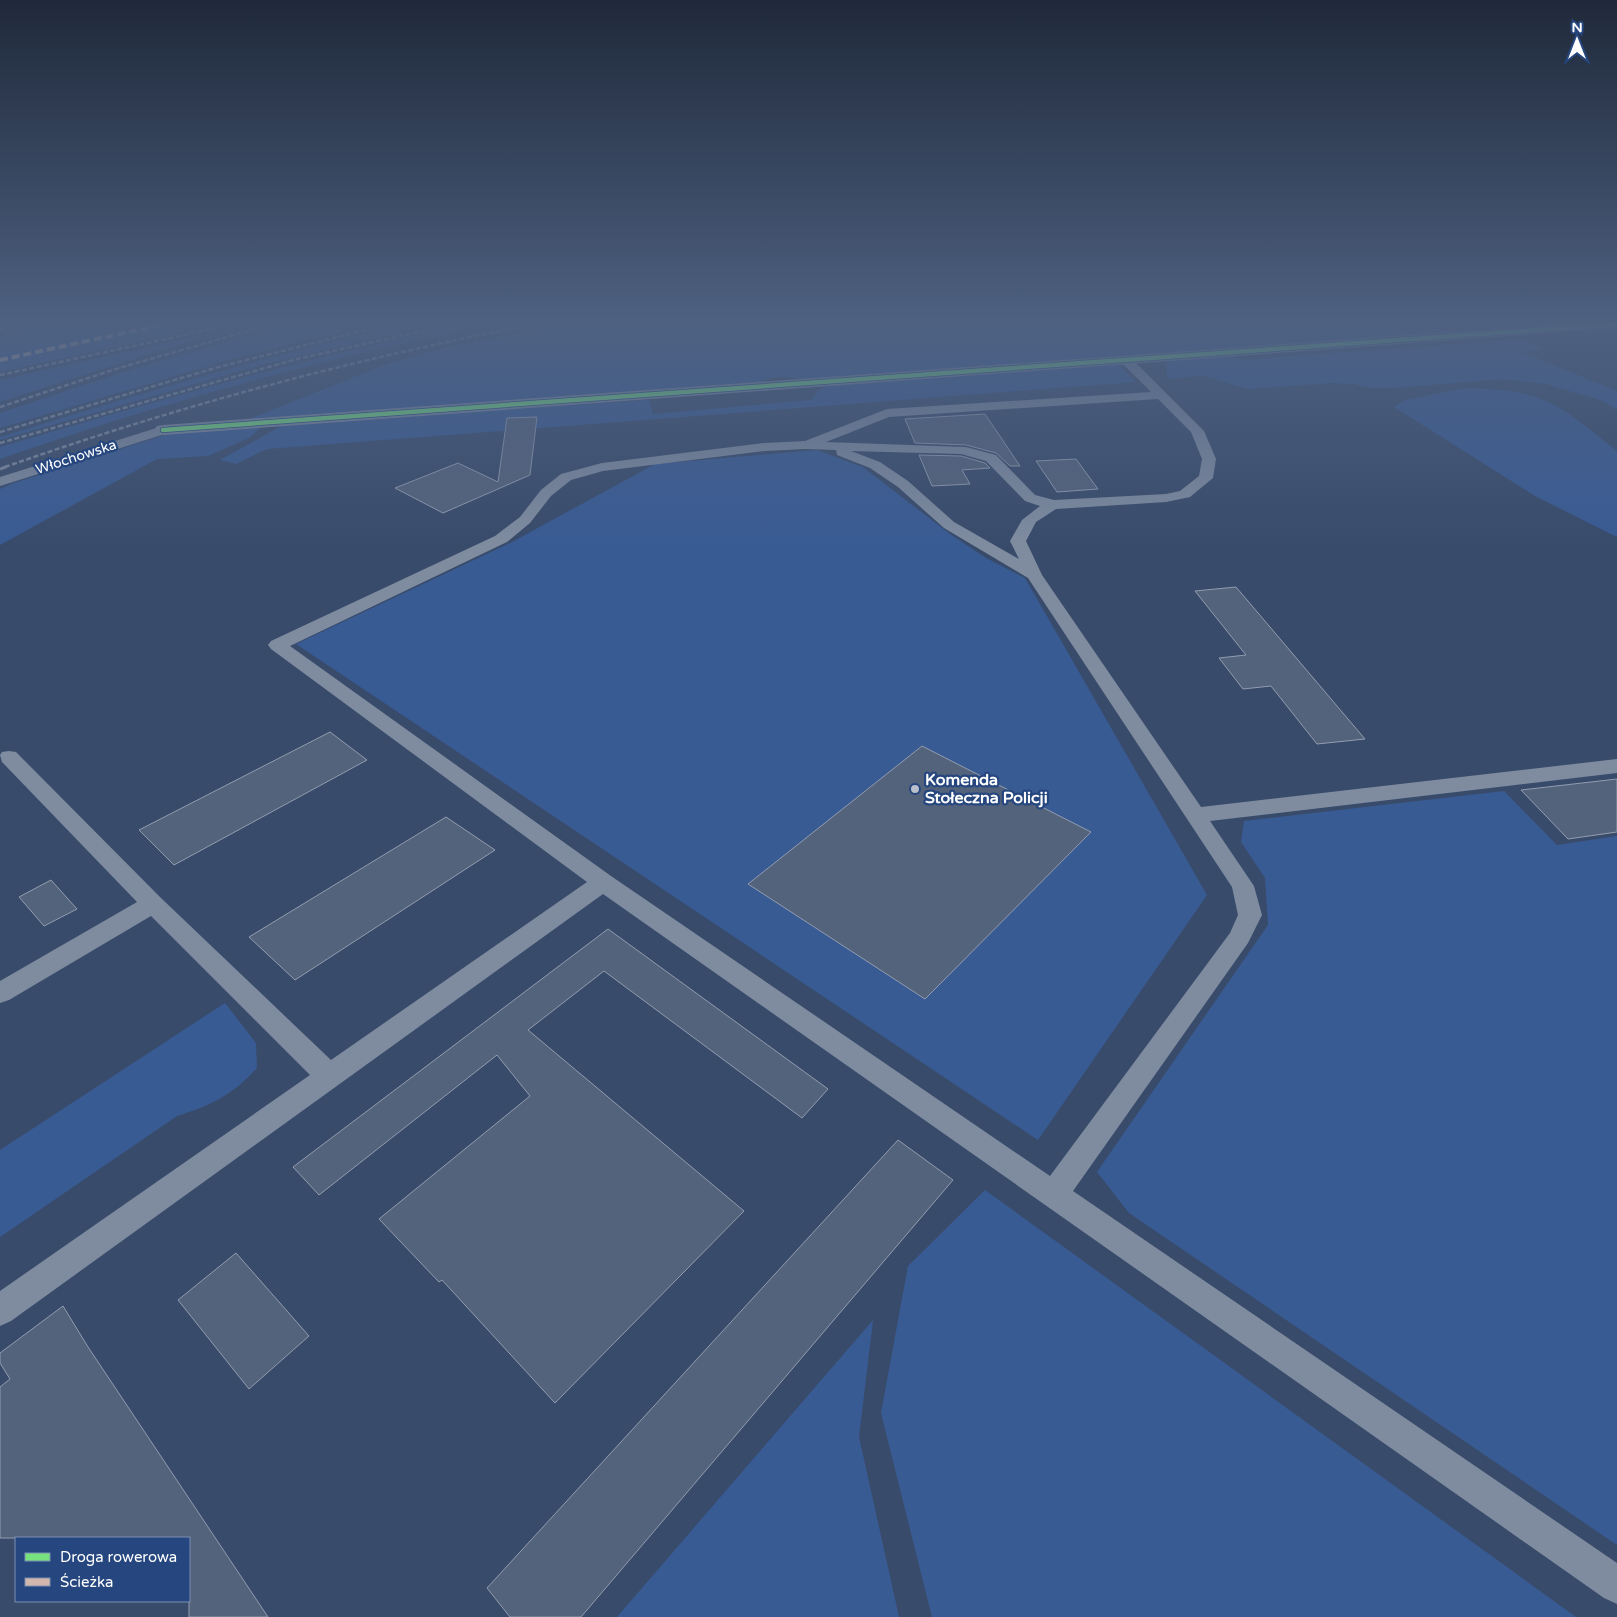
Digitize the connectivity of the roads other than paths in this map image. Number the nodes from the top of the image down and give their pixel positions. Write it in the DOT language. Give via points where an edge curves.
graph roads {
  1 [pos="652,394"];
  2 [pos="1159,395"];
  3 [pos="163,430"];
  4 [pos="805,445"];
  5 [pos="831,447"];
  6 [pos="0,482"];
  7 [pos="1052,505"];
  8 [pos="1034,575"];
  9 [pos="9,757"];
  10 [pos="1617,766"];
  11 [pos="1197,815"];
  12 [pos="603,882"];
  13 [pos="153,904"];
  14 [pos="0,993"];
  15 [pos="329,1076"];
  16 [pos="1054,1194"];
  17 [pos="0,1310"];
  18 [pos="1617,1586"];
  1 -- 3 [label="street, Włochowska"];
  2 -- 4 [label="lane" via="887,413"];
  2 -- 7 [label="lane" via="1197,431 1209,459 1206,478 1185,494 1166,498"];
  3 -- 6 [label="lane, Włochowska"];
  4 -- 5 [label="lane"];
  4 -- 12 [label="lane" via="602,467 566,477 546,493 525,520 501,539 277,645"];
  5 -- 7 [label="lane" via="961,450 990,458 1030,498"];
  5 -- 8 [label="lane" via="875,465 903,484 949,525"];
  7 -- 8 [label="lane" via="1024,524 1018,541"];
  8 -- 11 [label="lane"];
  9 -- 13 [label="lane"];
  10 -- 11 [label="lane"];
  11 -- 16 [label="lane" via="1243,886 1250,915 1240,937"];
  12 -- 15 [label="lane"];
  12 -- 16 [label="lane"];
  13 -- 14 [label="lane"];
  13 -- 15 [label="lane"];
  15 -- 17 [label="lane"];
  16 -- 18 [label="lane"];
}
